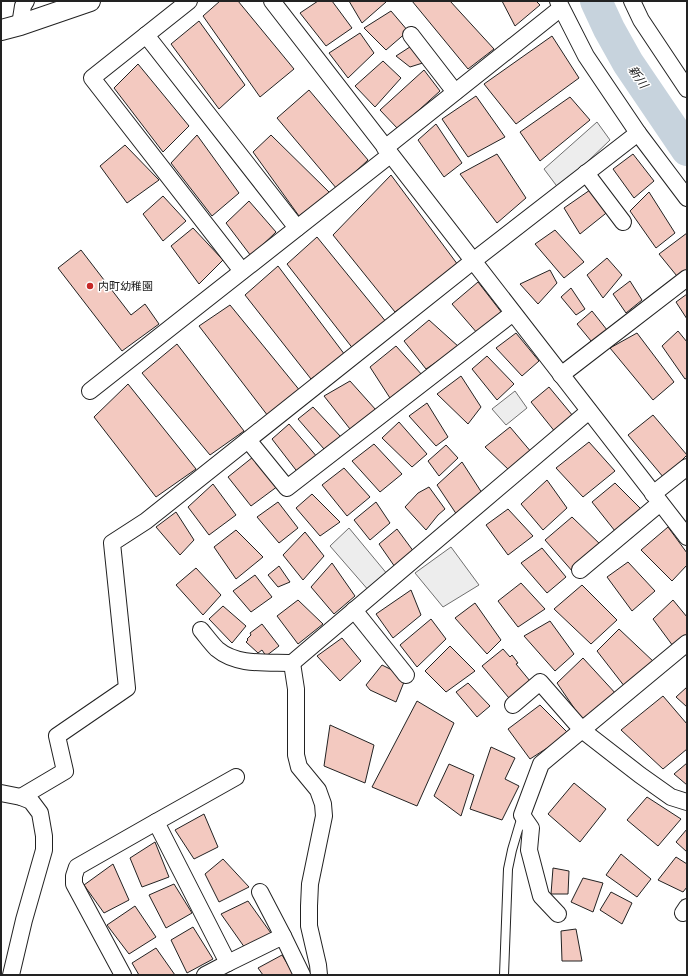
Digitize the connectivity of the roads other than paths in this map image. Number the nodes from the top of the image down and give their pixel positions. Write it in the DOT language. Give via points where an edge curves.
graph roads {
  1 [pos="26,1"];
  2 [pos="90,1"];
  3 [pos="189,1"];
  4 [pos="272,1"];
  5 [pos="632,1"];
  6 [pos="559,5"];
  7 [pos="20,26"];
  8 [pos="1,30"];
  9 [pos="146,35"];
  10 [pos="411,35"];
  11 [pos="687,90"];
  12 [pos="455,92"];
  13 [pos="638,133"];
  14 [pos="387,152"];
  15 [pos="586,173"];
  16 [pos="687,198"];
  17 [pos="623,222"];
  18 [pos="297,228"];
  19 [pos="473,261"];
  20 [pos="242,271"];
  21 [pos="687,278"];
  22 [pos="513,313"];
  23 [pos="561,375"];
  24 [pos="90,391"];
  25 [pos="589,411"];
  26 [pos="248,440"];
  27 [pos="687,467"];
  28 [pos="657,498"];
  29 [pos="687,537"];
  30 [pos="580,570"];
  31 [pos="354,610"];
  32 [pos="201,630"];
  33 [pos="687,643"];
  34 [pos="292,663"];
  35 [pos="406,675"];
  36 [pos="513,705"];
  37 [pos="582,730"];
  38 [pos="236,778"];
  39 [pos="1,793"];
  40 [pos="21,797"];
  41 [pos="687,802"];
  42 [pos="522,815"];
  43 [pos="156,822"];
  44 [pos="260,892"];
  45 [pos="558,914"];
  46 [pos="283,936"];
  47 [pos="228,963"];
  48 [pos="11,975"];
  49 [pos="123,975"];
  50 [pos="205,975"];
  51 [pos="302,975"];
  52 [pos="319,975"];
  53 [pos="504,975"];
  1 -- 7 [label="street"];
  2 -- 7 [label="street"];
  3 -- 9 [label="street"];
  4 -- 14 [label="street"];
  5 -- 11 [label="street" via="641,20"];
  6 -- 12 [label="street"];
  6 -- 13 [label="street" via="586,56"];
  7 -- 8 [label="street"];
  9 -- 18 [label="street"];
  9 -- 20 [label="street" via="92,78"];
  10 -- 12 [label="street"];
  12 -- 14 [label="street"];
  13 -- 15 [label="street"];
  13 -- 16 [label="street"];
  14 -- 18 [label="street"];
  14 -- 19 [label="street"];
  15 -- 17 [label="street"];
  15 -- 19 [label="street"];
  18 -- 20 [label="street"];
  19 -- 22 [label="street"];
  19 -- 26 [label="street"];
  20 -- 24 [label="street"];
  21 -- 23 [label="street"];
  22 -- 23 [label="street"];
  22 -- 26 [label="street" via="287,488"];
  23 -- 25 [label="street"];
  25 -- 28 [label="street"];
  25 -- 31 [label="street"];
  26 -- 40 [label="street" via="146,521 112,543 127,688 57,736 65,771"];
  27 -- 28 [label="street"];
  28 -- 29 [label="street"];
  28 -- 30 [label="street"];
  31 -- 34 [label="street"];
  31 -- 35 [label="street"];
  32 -- 34 [label="street" via="217,649 239,661"];
  33 -- 37 [label="street"];
  34 -- 52 [label="street" via="296,689 296,756 299,767 318,790 323,804 324,816 308,906 309,926"];
  36 -- 37 [label="street" via="540,682"];
  37 -- 41 [label="street" via="671,797"];
  37 -- 42 [label="street" via="541,764"];
  38 -- 43 [label="street"];
  39 -- 40 [label="street"];
  40 -- 48 [label="street" via="31,801 40,813 44,850"];
  42 -- 45 [label="street" via="531,828 529,850 541,896"];
  42 -- 53 [label="lane" via="508,869"];
  43 -- 47 [label="street"];
  43 -- 49 [label="street" via="77,867 74,876 74,884"];
  44 -- 46 [label="street"];
  46 -- 47 [label="street"];
  46 -- 51 [label="street"];
  47 -- 50 [label="street"];
}
